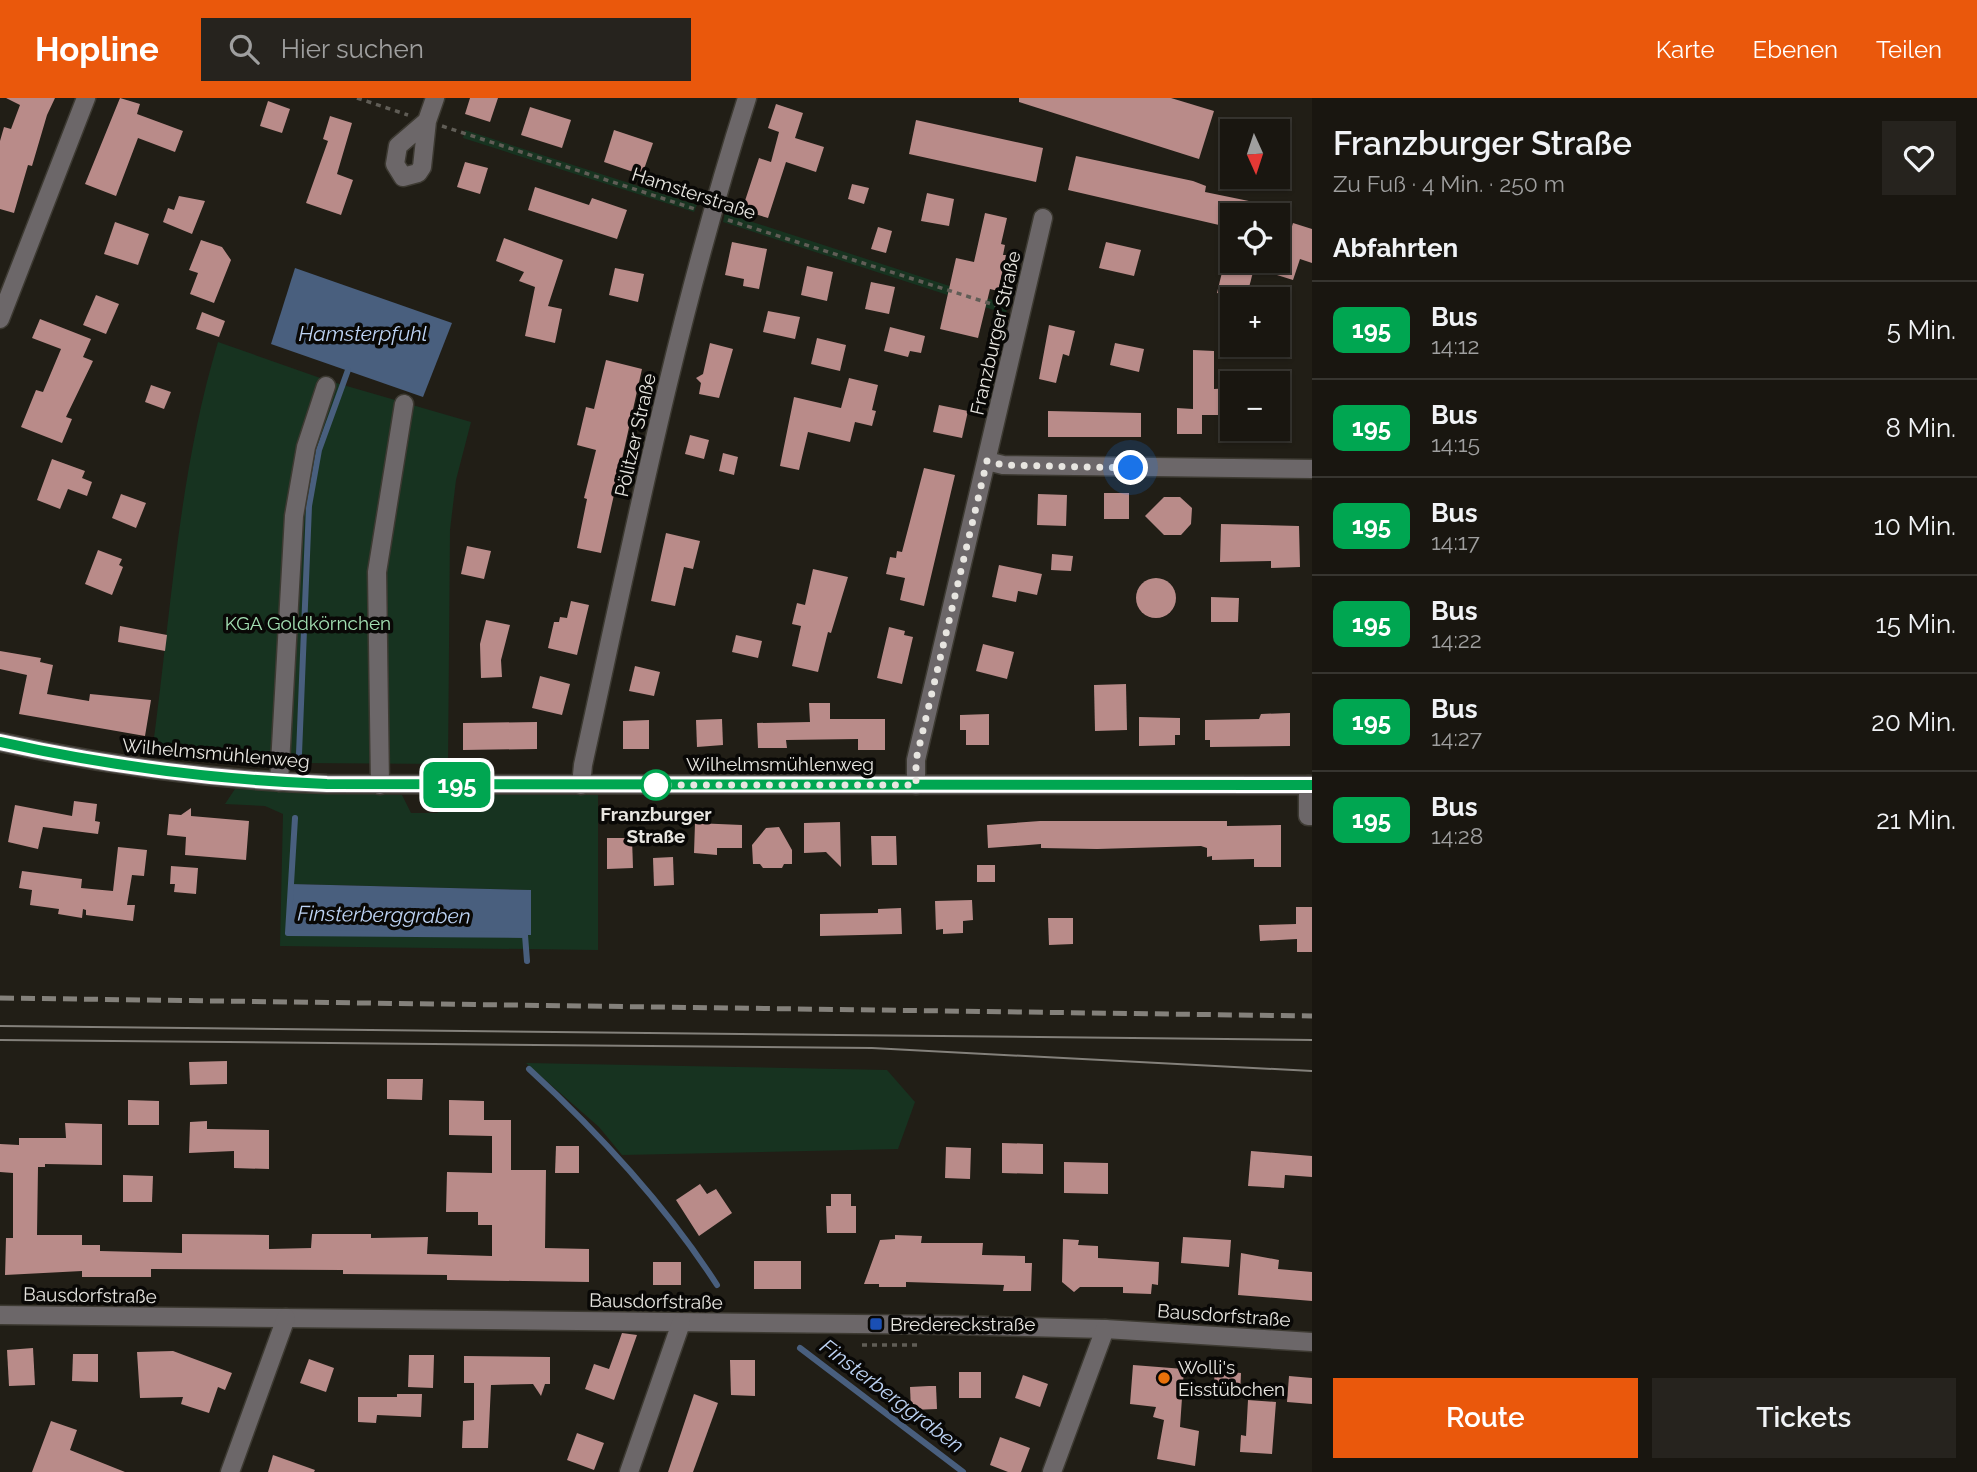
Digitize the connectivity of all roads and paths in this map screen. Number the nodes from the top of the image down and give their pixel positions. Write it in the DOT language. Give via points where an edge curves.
graph roads {
  1 [pos="86,98"];
  2 [pos="357,98"];
  3 [pos="435,98"];
  4 [pos="747,98"];
  5 [pos="427,121"];
  6 [pos="710,214"];
  7 [pos="1043,218"];
  8 [pos="1022,313"];
  9 [pos="0,319"];
  10 [pos="326,386"];
  11 [pos="404,404"];
  12 [pos="987,461"];
  13 [pos="1312,469"];
  14 [pos="0,742"];
  15 [pos="279,782"];
  16 [pos="380,785"];
  17 [pos="581,785"];
  18 [pos="916,785"];
  19 [pos="1310,785"];
  20 [pos="1312,816"];
  21 [pos="0,1315"];
  22 [pos="286,1318"];
  23 [pos="681,1323"];
  24 [pos="1105,1329"];
  25 [pos="1312,1342"];
  26 [pos="230,1472"];
  27 [pos="629,1472"];
  28 [pos="1052,1472"];
  1 -- 9 [label="street"];
  2 -- 5 [label="path, Hamsterstraße"];
  3 -- 5 [label="street"];
  4 -- 6 [label="street, Pölitzer Straße"];
  5 -- 6 [label="path, Hamsterstraße"];
  6 -- 8 [label="path, Hamsterstraße"];
  6 -- 17 [label="street, Pölitzer Straße"];
  7 -- 8 [label="street, Franzburger Straße"];
  8 -- 12 [label="street, Franzburger Straße"];
  10 -- 15 [label="street" via="306,447 294,516"];
  11 -- 16 [label="street" via="377,572"];
  12 -- 13 [label="street"];
  12 -- 18 [label="street, Franzburger Straße" via="916,760"];
  14 -- 15 [label="street, Wilhelmsmühlenweg" via="120,766"];
  15 -- 16 [label="street, Wilhelmsmühlenweg"];
  16 -- 17 [label="street, Wilhelmsmühlenweg"];
  17 -- 18 [label="street, Wilhelmsmühlenweg"];
  18 -- 19 [label="street, Wilhelmsmühlenweg"];
  19 -- 20 [label="street" via="1308,816"];
  21 -- 22 [label="street, Bausdorfstraße"];
  22 -- 23 [label="street, Bausdorfstraße"];
  22 -- 26 [label="street"];
  23 -- 24 [label="street, Bausdorfstraße"];
  23 -- 27 [label="street"];
  24 -- 25 [label="street, Bausdorfstraße"];
  24 -- 28 [label="street"];
}
